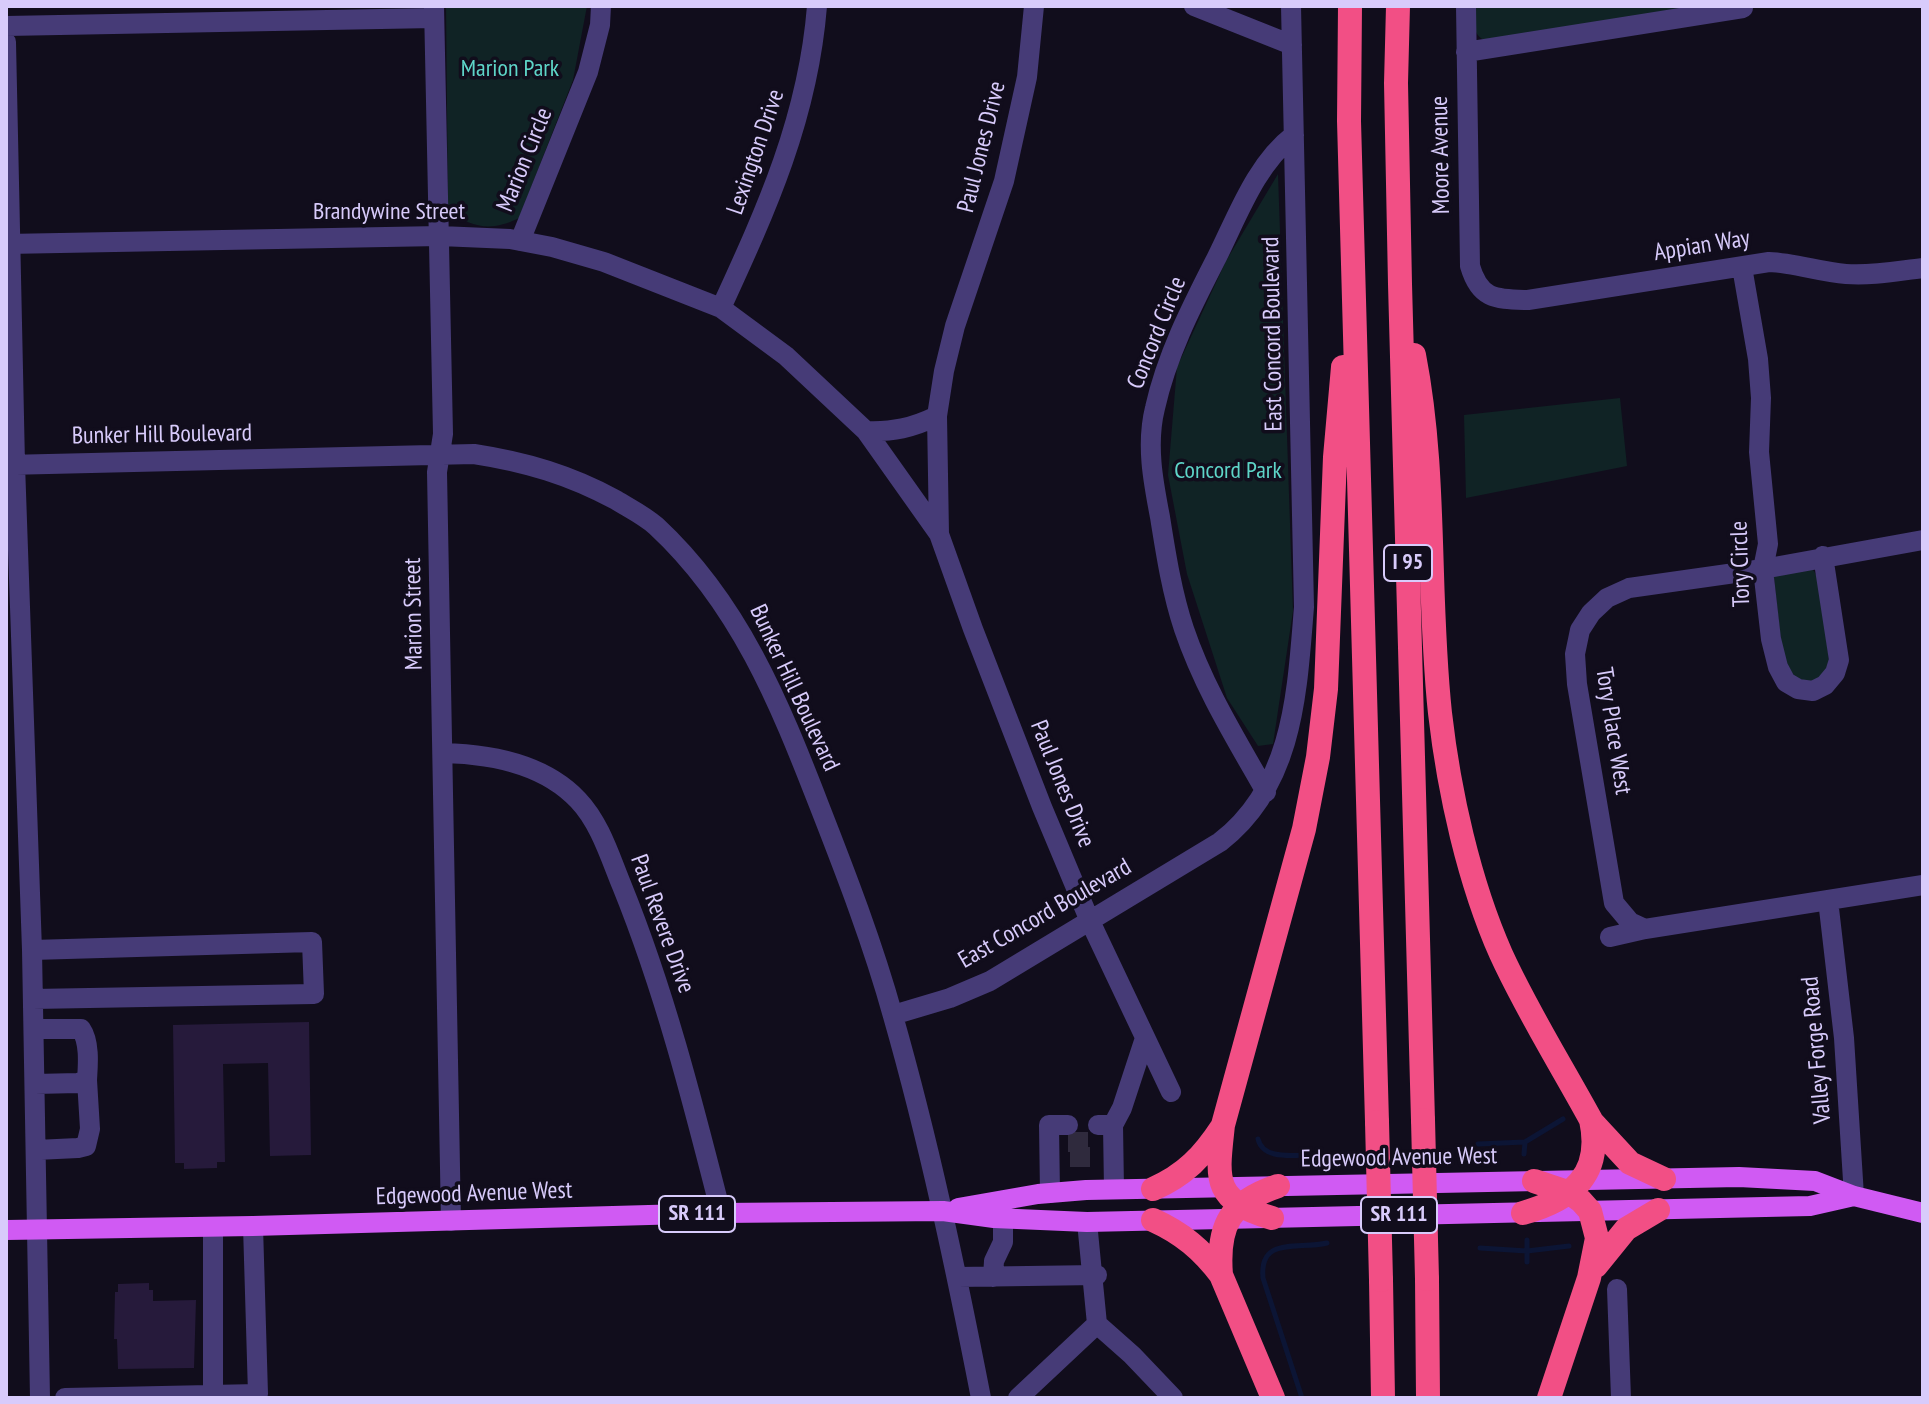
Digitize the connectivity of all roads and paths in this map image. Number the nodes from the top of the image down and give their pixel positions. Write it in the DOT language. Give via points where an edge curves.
graph roads {
  1 [pos="601,6"];
  2 [pos="817,6"];
  3 [pos="1034,6"];
  4 [pos="1194,6"];
  5 [pos="1291,6"];
  6 [pos="1350,6"];
  7 [pos="1398,6"];
  8 [pos="1466,6"];
  9 [pos="1743,8"];
  10 [pos="434,12"];
  11 [pos="6,26"];
  12 [pos="6,42"];
  13 [pos="1292,45"];
  14 [pos="1466,52"];
  15 [pos="1294,135"];
  16 [pos="440,236"];
  17 [pos="520,241"];
  18 [pos="8,244"];
  19 [pos="1742,267"];
  20 [pos="1923,268"];
  21 [pos="1400,284"];
  22 [pos="1354,286"];
  23 [pos="1489,295"];
  24 [pos="721,308"];
  25 [pos="753,331"];
  26 [pos="937,416"];
  27 [pos="866,431"];
  28 [pos="440,455"];
  29 [pos="11,464"];
  30 [pos="939,534"];
  31 [pos="1923,540"];
  32 [pos="1823,556"];
  33 [pos="1763,569"];
  34 [pos="443,753"];
  35 [pos="1266,792"];
  36 [pos="1923,885"];
  37 [pos="1828,900"];
  38 [pos="1089,919"];
  39 [pos="1645,929"];
  40 [pos="1610,937"];
  41 [pos="32,950"];
  42 [pos="33,999"];
  43 [pos="893,1015"];
  44 [pos="34,1029"];
  45 [pos="1145,1038"];
  46 [pos="87,1080"];
  47 [pos="35,1084"];
  48 [pos="1171,1092"];
  49 [pos="1591,1120"];
  50 [pos="1223,1125"];
  51 [pos="1061,1145"];
  52 [pos="36,1150"];
  53 [pos="1664,1179"];
  54 [pos="1534,1181"];
  55 [pos="1278,1186"];
  56 [pos="1576,1186"];
  57 [pos="1223,1187"];
  58 [pos="1114,1189"];
  59 [pos="1153,1189"];
  60 [pos="1050,1193"];
  61 [pos="1854,1196"];
  62 [pos="1658,1210"];
  63 [pos="943,1211"];
  64 [pos="1590,1211"];
  65 [pos="1234,1212"];
  66 [pos="721,1213"];
  67 [pos="1523,1213"];
  68 [pos="1923,1213"];
  69 [pos="1272,1218"];
  70 [pos="1003,1219"];
  71 [pos="1153,1220"];
  72 [pos="451,1221"];
  73 [pos="1087,1222"];
  74 [pos="253,1226"];
  75 [pos="213,1227"];
  76 [pos="38,1229"];
  77 [pos="6,1230"];
  78 [pos="1094,1275"];
  79 [pos="1221,1275"];
  80 [pos="958,1277"];
  81 [pos="993,1277"];
  82 [pos="1589,1278"];
  83 [pos="1617,1289"];
  84 [pos="1097,1324"];
  85 [pos="213,1396"];
  86 [pos="40,1398"];
  87 [pos="65,1398"];
  88 [pos="981,1398"];
  89 [pos="1018,1398"];
  90 [pos="1173,1398"];
  91 [pos="1273,1398"];
  92 [pos="1383,1398"];
  93 [pos="1428,1398"];
  94 [pos="1549,1398"];
  95 [pos="1621,1398"];
  1 -- 17 [label="street, Marion Circle" via="588,72"];
  2 -- 24 [label="street, Lexington Drive" via="803,100 789,146"];
  3 -- 26 [label="street, Paul Jones Drive" via="1019,123 955,326"];
  4 -- 13 [label="street"];
  5 -- 13 [label="street, East Concord Boulevard"];
  6 -- 22 [label="highway, I 95"];
  7 -- 21 [label="highway, I 95"];
  8 -- 14 [label="street, Moore Avenue"];
  9 -- 14 [label="street"];
  10 -- 11 [label="street"];
  10 -- 16 [label="street, Marion Street"];
  12 -- 18 [label="street"];
  13 -- 15 [label="street, East Concord Boulevard"];
  14 -- 23 [label="street, Moore Avenue" via="1470,266 1480,289"];
  15 -- 35 [label="street, East Concord Boulevard" via="1304,607 1288,736"];
  15 -- 35 [label="street, Concord Circle" via="1276,149 1257,178 1182,326 1154,411 1150,446 1169,569 1185,631 1217,707"];
  16 -- 17 [label="street, Brandywine Street"];
  16 -- 18 [label="street, Brandywine Street"];
  16 -- 28 [label="street, Marion Street"];
  17 -- 24 [label="street, Brandywine Street" via="604,262"];
  18 -- 29 [label="street"];
  19 -- 20 [label="street, Appian Way" via="1792,263 1872,275"];
  19 -- 23 [label="street, Appian Way" via="1528,300"];
  19 -- 33 [label="street, Tory Circle" via="1761,398 1759,452 1768,544"];
  21 -- 49 [label="highway" via="1423,410 1440,711 1453,800 1501,953"];
  21 -- 93 [label="highway, I 95, bridge"];
  22 -- 50 [label="highway" via="1335,457 1326,689 1318,757 1304,829"];
  22 -- 92 [label="highway, I 95, bridge"];
  24 -- 25 [label="street, Brandywine Street"];
  25 -- 27 [label="street, Paul Jones Drive"];
  26 -- 27 [label="street" via="916,427"];
  26 -- 30 [label="street, Paul Jones Drive"];
  27 -- 30 [label="street, Paul Jones Drive"];
  28 -- 29 [label="street, Bunker Hill Boulevard"];
  28 -- 34 [label="street, Marion Street"];
  28 -- 43 [label="street, Bunker Hill Boulevard" via="519,461 587,484 655,524 696,567 745,636 795,742 856,899"];
  29 -- 41 [label="street"];
  30 -- 38 [label="street, Paul Jones Drive"];
  31 -- 32 [label="street, Tory Place West"];
  32 -- 33 [label="street, Tory Place West"];
  32 -- 33 [label="street, Tory Circle" via="1839,660 1825,685 1813,691 1786,682 1778,667"];
  33 -- 39 [label="street, Tory Place West" via="1629,588 1607,598 1580,630 1577,684 1614,903 1630,922"];
  34 -- 66 [label="street, Paul Revere Drive" via="501,760 556,781 579,801 600,834 681,1057"];
  34 -- 72 [label="street, Marion Street"];
  35 -- 38 [label="street, East Concord Boulevard" via="1247,819 1220,842"];
  36 -- 37 [label="street"];
  37 -- 39 [label="street"];
  37 -- 61 [label="street, Valley Forge Road"];
  38 -- 43 [label="street, East Concord Boulevard" via="990,981"];
  38 -- 45 [label="street, Paul Jones Drive"];
  39 -- 40 [label="street"];
  41 -- 42 [label="street"];
  41 -- 42 [label="street" via="312,942 314,994"];
  42 -- 44 [label="street"];
  43 -- 63 [label="street, Bunker Hill Boulevard"];
  44 -- 46 [label="street" via="81,1029"];
  44 -- 47 [label="street"];
  45 -- 48 [label="street, Paul Jones Drive"];
  45 -- 58 [label="street" via="1106,1141"];
  46 -- 47 [label="street"];
  46 -- 52 [label="street" via="86,1146"];
  47 -- 52 [label="street"];
  49 -- 53 [label="highway" via="1630,1163"];
  49 -- 56 [label="highway" via="1594,1155"];
  50 -- 57 [label="highway" via="1218,1172"];
  50 -- 59 [label="highway" via="1188,1170"];
  51 -- 60 [label="street"];
  52 -- 76 [label="street"];
  53 -- 56 [label="main road, SR 111"];
  53 -- 61 [label="main road, SR 111" via="1815,1181"];
  54 -- 55 [label="main road, Edgewood Avenue West / SR 111"];
  54 -- 56 [label="highway"];
  55 -- 57 [label="main road, Edgewood Avenue West / SR 111"];
  55 -- 65 [label="highway"];
  56 -- 64 [label="highway"];
  56 -- 67 [label="highway"];
  57 -- 59 [label="main road, Edgewood Avenue West / SR 111"];
  57 -- 65 [label="highway"];
  58 -- 59 [label="main road, Edgewood Avenue West / SR 111"];
  58 -- 60 [label="main road, Edgewood Avenue West / SR 111"];
  60 -- 63 [label="main road, Edgewood Avenue West / SR 111"];
  61 -- 62 [label="main road, SR 111" via="1810,1206"];
  61 -- 68 [label="main road, SR 111"];
  62 -- 64 [label="main road, SR 111"];
  62 -- 82 [label="highway" via="1626,1229"];
  63 -- 66 [label="main road, Edgewood Avenue West / SR 111"];
  63 -- 70 [label="main road, Edgewood Avenue West / SR 111"];
  63 -- 80 [label="street, Bunker Hill Boulevard"];
  64 -- 67 [label="main road, SR 111"];
  64 -- 82 [label="highway" via="1597,1238"];
  65 -- 69 [label="highway"];
  65 -- 71 [label="main road, Edgewood Avenue West / SR 111"];
  65 -- 79 [label="highway" via="1221,1243"];
  66 -- 72 [label="main road, Edgewood Avenue West / SR 111"];
  67 -- 69 [label="main road, SR 111"];
  70 -- 73 [label="main road, Edgewood Avenue West / SR 111"];
  70 -- 81 [label="street"];
  71 -- 73 [label="main road, Edgewood Avenue West / SR 111"];
  71 -- 79 [label="highway" via="1189,1241"];
  72 -- 74 [label="main road, Edgewood Avenue West / SR 111"];
  73 -- 78 [label="street"];
  74 -- 75 [label="main road, Edgewood Avenue West / SR 111"];
  74 -- 85 [label="street" via="258,1394"];
  75 -- 76 [label="main road, Edgewood Avenue West / SR 111"];
  75 -- 85 [label="street"];
  76 -- 77 [label="main road, Edgewood Avenue West / SR 111"];
  76 -- 86 [label="street"];
  78 -- 81 [label="street"];
  78 -- 84 [label="street"];
  79 -- 91 [label="highway"];
  80 -- 81 [label="street"];
  80 -- 88 [label="street, Bunker Hill Boulevard"];
  82 -- 94 [label="highway"];
  83 -- 95 [label="street"];
  84 -- 89 [label="street"];
  84 -- 90 [label="street"];
  85 -- 87 [label="street"];
}
